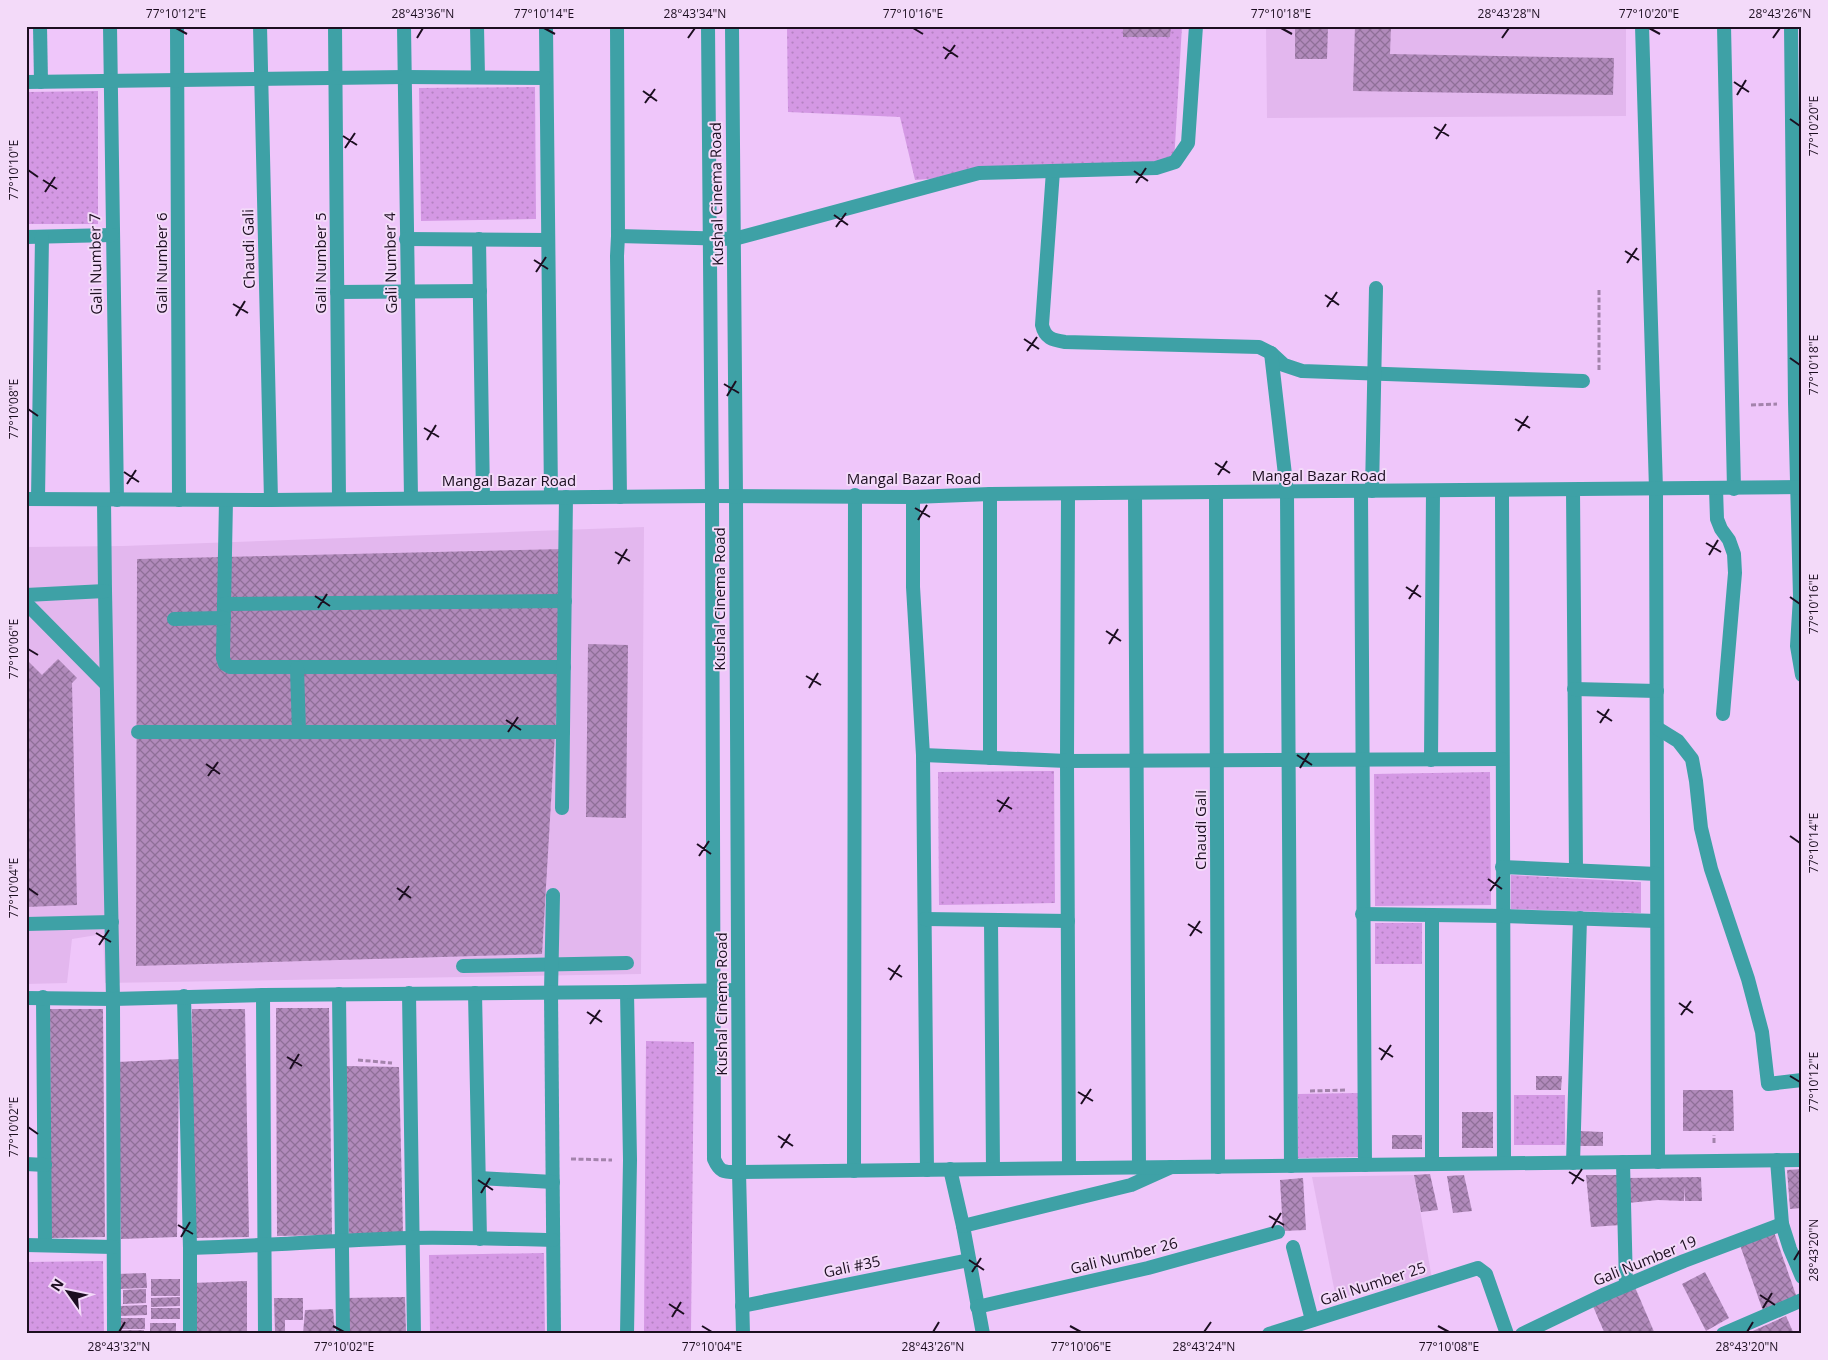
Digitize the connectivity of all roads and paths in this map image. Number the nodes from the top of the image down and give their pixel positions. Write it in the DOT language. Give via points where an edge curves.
graph roads {
  1 [pos="40,26"];
  2 [pos="110,26"];
  3 [pos="177,26"];
  4 [pos="260,26"];
  5 [pos="335,26"];
  6 [pos="404,26"];
  7 [pos="478,26"];
  8 [pos="546,26"];
  9 [pos="617,26"];
  10 [pos="708,26"];
  11 [pos="732,26"];
  12 [pos="1196,26"];
  13 [pos="1642,26"];
  14 [pos="1724,26"];
  15 [pos="1791,26"];
  16 [pos="405,77"];
  17 [pos="478,77"];
  18 [pos="335,78"];
  19 [pos="546,78"];
  20 [pos="177,79"];
  21 [pos="261,80"];
  22 [pos="1797,80"];
  23 [pos="110,81"];
  24 [pos="26,82"];
  25 [pos="41,82"];
  26 [pos="1053,171"];
  27 [pos="1797,231"];
  28 [pos="112,235"];
  29 [pos="618,236"];
  30 [pos="26,237"];
  31 [pos="42,237"];
  32 [pos="406,238"];
  33 [pos="710,238"];
  34 [pos="479,239"];
  35 [pos="734,239"];
  36 [pos="548,240"];
  37 [pos="1376,288"];
  38 [pos="1599,290"];
  39 [pos="480,291"];
  40 [pos="337,292"];
  41 [pos="408,292"];
  42 [pos="1271,353"];
  43 [pos="1599,370"];
  44 [pos="1374,374"];
  45 [pos="1583,381"];
  46 [pos="1795,403"];
  47 [pos="1732,406"];
  48 [pos="1799,488"];
  49 [pos="1716,489"];
  50 [pos="1734,489"];
  51 [pos="1573,490"];
  52 [pos="1656,490"];
  53 [pos="1366,491"];
  54 [pos="1433,491"];
  55 [pos="1502,491"];
  56 [pos="1216,492"];
  57 [pos="1287,492"];
  58 [pos="1135,493"];
  59 [pos="990,494"];
  60 [pos="1068,494"];
  61 [pos="855,495"];
  62 [pos="712,496"];
  63 [pos="736,496"];
  64 [pos="551,497"];
  65 [pos="566,497"];
  66 [pos="620,497"];
  67 [pos="913,497"];
  68 [pos="411,498"];
  69 [pos="484,498"];
  70 [pos="32,499"];
  71 [pos="339,499"];
  72 [pos="111,500"];
  73 [pos="179,500"];
  74 [pos="226,500"];
  75 [pos="272,500"];
  76 [pos="104,591"];
  77 [pos="26,595"];
  78 [pos="565,601"];
  79 [pos="26,603"];
  80 [pos="224,611"];
  81 [pos="174,619"];
  82 [pos="564,667"];
  83 [pos="298,668"];
  84 [pos="1802,675"];
  85 [pos="106,684"];
  86 [pos="1574,689"];
  87 [pos="1657,691"];
  88 [pos="1723,714"];
  89 [pos="1657,728"];
  90 [pos="138,732"];
  91 [pos="299,732"];
  92 [pos="563,732"];
  93 [pos="923,755"];
  94 [pos="990,758"];
  95 [pos="1502,759"];
  96 [pos="1136,760"];
  97 [pos="1217,760"];
  98 [pos="1289,760"];
  99 [pos="1361,760"];
  100 [pos="1431,760"];
  101 [pos="1067,761"];
  102 [pos="562,808"];
  103 [pos="1502,867"];
  104 [pos="1576,870"];
  105 [pos="1657,874"];
  106 [pos="553,895"];
  107 [pos="1362,914"];
  108 [pos="1432,915"];
  109 [pos="1503,916"];
  110 [pos="1580,918"];
  111 [pos="925,919"];
  112 [pos="991,920"];
  113 [pos="1068,921"];
  114 [pos="1657,921"];
  115 [pos="112,922"];
  116 [pos="26,924"];
  117 [pos="627,963"];
  118 [pos="551,964"];
  119 [pos="463,966"];
  120 [pos="714,990"];
  121 [pos="738,990"];
  122 [pos="551,992"];
  123 [pos="627,992"];
  124 [pos="409,993"];
  125 [pos="475,993"];
  126 [pos="339,994"];
  127 [pos="262,995"];
  128 [pos="184,996"];
  129 [pos="26,998"];
  130 [pos="43,998"];
  131 [pos="113,999"];
  132 [pos="340,1059"];
  133 [pos="410,1064"];
  134 [pos="1802,1080"];
  135 [pos="1364,1090"];
  136 [pos="1291,1092"];
  137 [pos="552,1158"];
  138 [pos="630,1160"];
  139 [pos="1777,1160"];
  140 [pos="1802,1160"];
  141 [pos="1623,1162"];
  142 [pos="1658,1162"];
  143 [pos="1504,1163"];
  144 [pos="1573,1163"];
  145 [pos="26,1164"];
  146 [pos="45,1164"];
  147 [pos="1432,1164"];
  148 [pos="1365,1165"];
  149 [pos="1292,1166"];
  150 [pos="1171,1167"];
  151 [pos="1218,1167"];
  152 [pos="1070,1168"];
  153 [pos="1139,1168"];
  154 [pos="950,1169"];
  155 [pos="993,1169"];
  156 [pos="927,1170"];
  157 [pos="854,1171"];
  158 [pos="739,1172"];
  159 [pos="479,1178"];
  160 [pos="553,1182"];
  161 [pos="1782,1224"];
  162 [pos="963,1226"];
  163 [pos="1278,1232"];
  164 [pos="412,1238"];
  165 [pos="480,1239"];
  166 [pos="341,1240"];
  167 [pos="553,1240"];
  168 [pos="26,1245"];
  169 [pos="45,1245"];
  170 [pos="264,1246"];
  171 [pos="113,1247"];
  172 [pos="1293,1247"];
  173 [pos="190,1248"];
  174 [pos="969,1260"];
  175 [pos="1802,1277"];
  176 [pos="1626,1286"];
  177 [pos="1802,1300"];
  178 [pos="742,1306"];
  179 [pos="977,1307"];
  180 [pos="1312,1320"];
  181 [pos="114,1334"];
  182 [pos="190,1334"];
  183 [pos="265,1334"];
  184 [pos="343,1334"];
  185 [pos="414,1334"];
  186 [pos="554,1334"];
  187 [pos="627,1334"];
  188 [pos="743,1334"];
  189 [pos="983,1334"];
  190 [pos="1269,1334"];
  191 [pos="1507,1334"];
  192 [pos="1522,1334"];
  193 [pos="1723,1334"];
  1 -- 25 [label="street"];
  2 -- 23 [label="street, Gali Number 7"];
  3 -- 20 [label="street, Gali Number 6"];
  4 -- 21 [label="street, Chaudi Gali"];
  5 -- 18 [label="street, Gali Number 5"];
  6 -- 16 [label="street, Gali Number 4"];
  7 -- 17 [label="street"];
  8 -- 19 [label="street"];
  9 -- 29 [label="street"];
  10 -- 33 [label="street, Kushal Cinema Road"];
  11 -- 35 [label="street, Kushal Cinema Road"];
  12 -- 26 [label="street" via="1188,144 1175,162 1156,168"];
  13 -- 52 [label="street"];
  14 -- 47 [label="street"];
  15 -- 22 [label="street"];
  16 -- 17 [label="street"];
  16 -- 18 [label="street"];
  16 -- 32 [label="street, Gali Number 4"];
  17 -- 19 [label="street"];
  18 -- 21 [label="street"];
  18 -- 40 [label="street, Gali Number 5"];
  19 -- 36 [label="street"];
  20 -- 21 [label="street"];
  20 -- 23 [label="street"];
  20 -- 73 [label="street, Gali Number 6"];
  21 -- 75 [label="street, Chaudi Gali"];
  22 -- 27 [label="street"];
  23 -- 25 [label="street"];
  23 -- 28 [label="street, Gali Number 7"];
  24 -- 25 [label="street"];
  26 -- 35 [label="street" via="979,173"];
  26 -- 42 [label="street" via="1042,325 1044,333 1052,340 1259,347"];
  27 -- 46 [label="street"];
  28 -- 31 [label="street"];
  28 -- 72 [label="street, Gali Number 7"];
  29 -- 33 [label="street"];
  29 -- 66 [label="street"];
  30 -- 31 [label="street"];
  31 -- 70 [label="street"];
  32 -- 34 [label="street"];
  32 -- 41 [label="street, Gali Number 4"];
  33 -- 35 [label="street"];
  33 -- 62 [label="street, Kushal Cinema Road"];
  34 -- 36 [label="street"];
  34 -- 39 [label="street"];
  35 -- 63 [label="street, Kushal Cinema Road"];
  36 -- 64 [label="street"];
  37 -- 44 [label="street"];
  38 -- 43 [label="path"];
  39 -- 41 [label="street"];
  39 -- 69 [label="street"];
  40 -- 41 [label="street"];
  40 -- 71 [label="street, Gali Number 5"];
  41 -- 68 [label="street, Gali Number 4"];
  42 -- 44 [label="street" via="1284,364 1302,371"];
  42 -- 57 [label="street"];
  44 -- 45 [label="street"];
  44 -- 53 [label="street"];
  46 -- 47 [label="path"];
  46 -- 48 [label="street"];
  47 -- 50 [label="street"];
  48 -- 50 [label="street, Mangal Bazar Road"];
  48 -- 84 [label="street" via="1797,646"];
  49 -- 50 [label="street, Mangal Bazar Road"];
  49 -- 52 [label="street, Mangal Bazar Road"];
  49 -- 88 [label="street" via="1717,519 1734,554 1735,573"];
  51 -- 52 [label="street, Mangal Bazar Road"];
  51 -- 55 [label="street, Mangal Bazar Road"];
  51 -- 86 [label="street"];
  52 -- 87 [label="street"];
  53 -- 54 [label="street, Mangal Bazar Road"];
  53 -- 57 [label="street, Mangal Bazar Road"];
  53 -- 99 [label="street"];
  54 -- 55 [label="street, Mangal Bazar Road"];
  54 -- 100 [label="street"];
  55 -- 95 [label="street"];
  56 -- 57 [label="street, Mangal Bazar Road"];
  56 -- 58 [label="street, Mangal Bazar Road"];
  56 -- 97 [label="street, Chaudi Gali"];
  57 -- 98 [label="street"];
  58 -- 60 [label="street, Mangal Bazar Road"];
  58 -- 96 [label="street"];
  59 -- 60 [label="street, Mangal Bazar Road"];
  59 -- 67 [label="street, Mangal Bazar Road"];
  59 -- 94 [label="street"];
  60 -- 101 [label="street"];
  61 -- 63 [label="street, Mangal Bazar Road"];
  61 -- 67 [label="street, Mangal Bazar Road"];
  61 -- 157 [label="street"];
  62 -- 63 [label="street, Mangal Bazar Road"];
  62 -- 66 [label="street, Mangal Bazar Road"];
  62 -- 120 [label="street, Kushal Cinema Road"];
  63 -- 121 [label="street, Kushal Cinema Road"];
  64 -- 65 [label="street, Mangal Bazar Road"];
  64 -- 69 [label="street, Mangal Bazar Road"];
  65 -- 66 [label="street, Mangal Bazar Road"];
  65 -- 78 [label="street"];
  67 -- 93 [label="street" via="913,587"];
  68 -- 69 [label="street, Mangal Bazar Road"];
  68 -- 71 [label="street, Mangal Bazar Road"];
  70 -- 72 [label="street, Mangal Bazar Road"];
  71 -- 75 [label="street, Mangal Bazar Road"];
  72 -- 73 [label="street, Mangal Bazar Road"];
  72 -- 76 [label="street, Gali Number 7"];
  73 -- 74 [label="street, Mangal Bazar Road"];
  74 -- 75 [label="street, Mangal Bazar Road"];
  74 -- 80 [label="street"];
  76 -- 77 [label="street"];
  76 -- 85 [label="street, Gali Number 7"];
  78 -- 80 [label="street"];
  78 -- 82 [label="street"];
  79 -- 85 [label="street"];
  80 -- 81 [label="street"];
  80 -- 83 [label="street" via="226,664 235,668"];
  82 -- 83 [label="street"];
  82 -- 92 [label="street"];
  83 -- 91 [label="street"];
  85 -- 115 [label="street, Gali Number 7"];
  86 -- 87 [label="street"];
  86 -- 104 [label="street"];
  87 -- 89 [label="street"];
  89 -- 105 [label="street"];
  89 -- 134 [label="street" via="1678,741 1692,759 1701,828 1762,1032 1768,1084"];
  90 -- 91 [label="street"];
  91 -- 92 [label="street"];
  92 -- 102 [label="street"];
  93 -- 94 [label="street"];
  93 -- 111 [label="street"];
  94 -- 101 [label="street"];
  95 -- 100 [label="street"];
  95 -- 103 [label="street"];
  96 -- 97 [label="street"];
  96 -- 101 [label="street"];
  96 -- 153 [label="street"];
  97 -- 98 [label="street"];
  97 -- 151 [label="street, Chaudi Gali"];
  98 -- 99 [label="street"];
  98 -- 136 [label="street"];
  99 -- 100 [label="street"];
  99 -- 107 [label="street"];
  101 -- 113 [label="street"];
  103 -- 104 [label="street"];
  103 -- 109 [label="street"];
  104 -- 105 [label="street"];
  105 -- 114 [label="street"];
  106 -- 118 [label="street"];
  107 -- 108 [label="street"];
  107 -- 135 [label="street"];
  108 -- 109 [label="street"];
  108 -- 147 [label="street"];
  109 -- 110 [label="street"];
  109 -- 143 [label="street"];
  110 -- 114 [label="street"];
  110 -- 144 [label="street"];
  111 -- 112 [label="street"];
  111 -- 156 [label="street"];
  112 -- 113 [label="street"];
  112 -- 155 [label="street"];
  113 -- 152 [label="street"];
  114 -- 142 [label="street"];
  115 -- 116 [label="street"];
  115 -- 131 [label="street, Gali Number 7"];
  117 -- 118 [label="street"];
  118 -- 119 [label="street"];
  118 -- 122 [label="street"];
  120 -- 121 [label="street"];
  120 -- 123 [label="street"];
  120 -- 158 [label="street, Kushal Cinema Road" via="714,1159 724,1172"];
  121 -- 158 [label="street, Kushal Cinema Road"];
  122 -- 123 [label="street"];
  122 -- 125 [label="street"];
  122 -- 137 [label="street"];
  123 -- 138 [label="street"];
  124 -- 125 [label="street"];
  124 -- 126 [label="street"];
  124 -- 133 [label="street"];
  125 -- 159 [label="street"];
  126 -- 127 [label="street"];
  126 -- 132 [label="street"];
  127 -- 128 [label="street"];
  127 -- 170 [label="street"];
  128 -- 131 [label="street"];
  128 -- 173 [label="street"];
  129 -- 130 [label="street"];
  130 -- 131 [label="street"];
  130 -- 146 [label="street"];
  131 -- 171 [label="street, Gali Number 7"];
  132 -- 133 [label="path"];
  132 -- 166 [label="street"];
  133 -- 164 [label="street"];
  135 -- 136 [label="path"];
  135 -- 148 [label="street"];
  136 -- 149 [label="street"];
  137 -- 138 [label="path"];
  137 -- 160 [label="street"];
  138 -- 187 [label="street"];
  139 -- 140 [label="street"];
  139 -- 142 [label="street"];
  139 -- 161 [label="street"];
  141 -- 142 [label="street"];
  141 -- 144 [label="street"];
  141 -- 176 [label="street"];
  143 -- 144 [label="street"];
  143 -- 147 [label="street"];
  145 -- 146 [label="street"];
  146 -- 169 [label="street"];
  147 -- 148 [label="street"];
  148 -- 149 [label="street"];
  149 -- 151 [label="street"];
  150 -- 151 [label="street"];
  150 -- 153 [label="street"];
  150 -- 162 [label="street" via="1131,1185"];
  152 -- 153 [label="street"];
  152 -- 155 [label="street"];
  154 -- 155 [label="street"];
  154 -- 156 [label="street"];
  154 -- 162 [label="street"];
  156 -- 157 [label="street"];
  157 -- 158 [label="street"];
  158 -- 178 [label="street, Kushal Cinema Road"];
  159 -- 160 [label="street"];
  159 -- 165 [label="street"];
  160 -- 167 [label="street"];
  161 -- 175 [label="street"];
  161 -- 176 [label="street, Gali Number 19"];
  162 -- 174 [label="street"];
  163 -- 179 [label="street, Gali Number 26" via="1148,1268"];
  164 -- 165 [label="street"];
  164 -- 166 [label="street"];
  164 -- 185 [label="street"];
  165 -- 167 [label="street"];
  166 -- 170 [label="street"];
  166 -- 184 [label="street"];
  167 -- 186 [label="street"];
  168 -- 169 [label="street"];
  169 -- 171 [label="street"];
  170 -- 173 [label="street"];
  170 -- 183 [label="street"];
  171 -- 181 [label="street, Gali Number 7"];
  172 -- 180 [label="street"];
  173 -- 182 [label="street"];
  174 -- 178 [label="street, Gali #35"];
  174 -- 179 [label="street"];
  176 -- 192 [label="street, Gali Number 19"];
  177 -- 193 [label="street"];
  178 -- 188 [label="street, Kushal Cinema Road"];
  179 -- 189 [label="street"];
  180 -- 190 [label="street, Gali Number 25"];
  180 -- 191 [label="street, Gali Number 25" via="1478,1268 1486,1274"];
}
